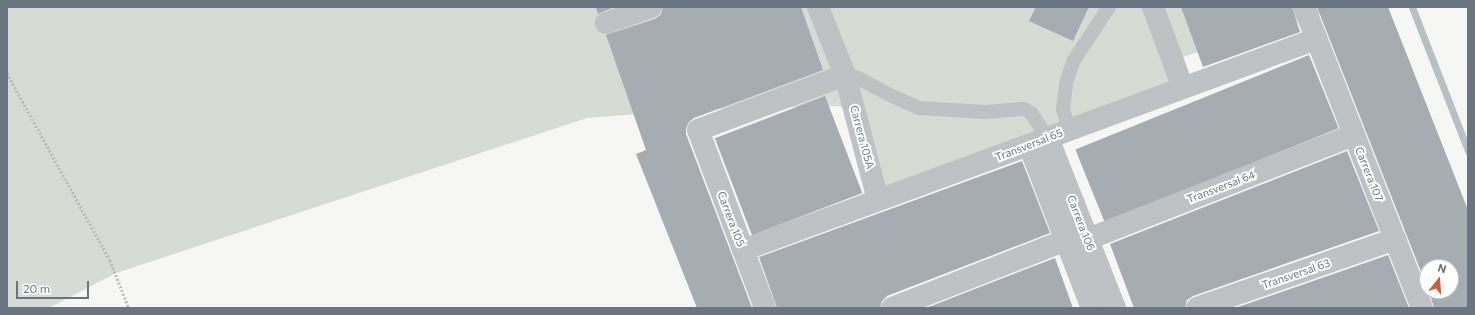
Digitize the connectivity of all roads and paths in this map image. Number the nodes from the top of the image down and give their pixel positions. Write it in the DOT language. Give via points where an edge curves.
graph roads {
  1 [pos="651,7"];
  2 [pos="818,7"];
  3 [pos="1109,7"];
  4 [pos="1153,7"];
  5 [pos="1304,7"];
  6 [pos="606,23"];
  7 [pos="1316,39"];
  8 [pos="7,73"];
  9 [pos="845,75"];
  10 [pos="1183,88"];
  11 [pos="1070,130"];
  12 [pos="1354,135"];
  13 [pos="1039,142"];
  14 [pos="878,200"];
  15 [pos="1088,239"];
  16 [pos="1066,240"];
  17 [pos="1395,240"];
  18 [pos="743,250"];
  19 [pos="129,308"];
  20 [pos="765,308"];
  21 [pos="892,308"];
  22 [pos="1092,308"];
  23 [pos="1115,308"];
  24 [pos="1197,308"];
  25 [pos="1422,308"];
  1 -- 6 [label="street"];
  2 -- 9 [label="street, Carrera 105A"];
  3 -- 11 [label="lane" via="1074,60 1066,83 1062,109"];
  4 -- 10 [label="street"];
  5 -- 7 [label="street, Carrera 107"];
  7 -- 10 [label="street, Transversal 65"];
  7 -- 12 [label="street, Carrera 107"];
  8 -- 19 [label="path" via="110,260"];
  9 -- 13 [label="lane" via="858,78 919,108 986,112 1024,109 1031,113"];
  9 -- 14 [label="street, Carrera 105A"];
  9 -- 18 [label="street, Carrera 105" via="698,130"];
  10 -- 11 [label="street, Transversal 65"];
  11 -- 13 [label="street, Transversal 65"];
  12 -- 15 [label="street, Transversal 64"];
  12 -- 17 [label="street, Carrera 107"];
  13 -- 14 [label="street, Transversal 65"];
  13 -- 15 [label="street, Carrera 106"];
  13 -- 16 [label="street, Carrera 106"];
  14 -- 18 [label="street, Transversal 65"];
  15 -- 23 [label="street, Carrera 106"];
  16 -- 21 [label="street"];
  16 -- 22 [label="street, Carrera 106"];
  17 -- 24 [label="street, Transversal 63"];
  17 -- 25 [label="street, Carrera 107"];
  18 -- 20 [label="street, Carrera 105"];
}
